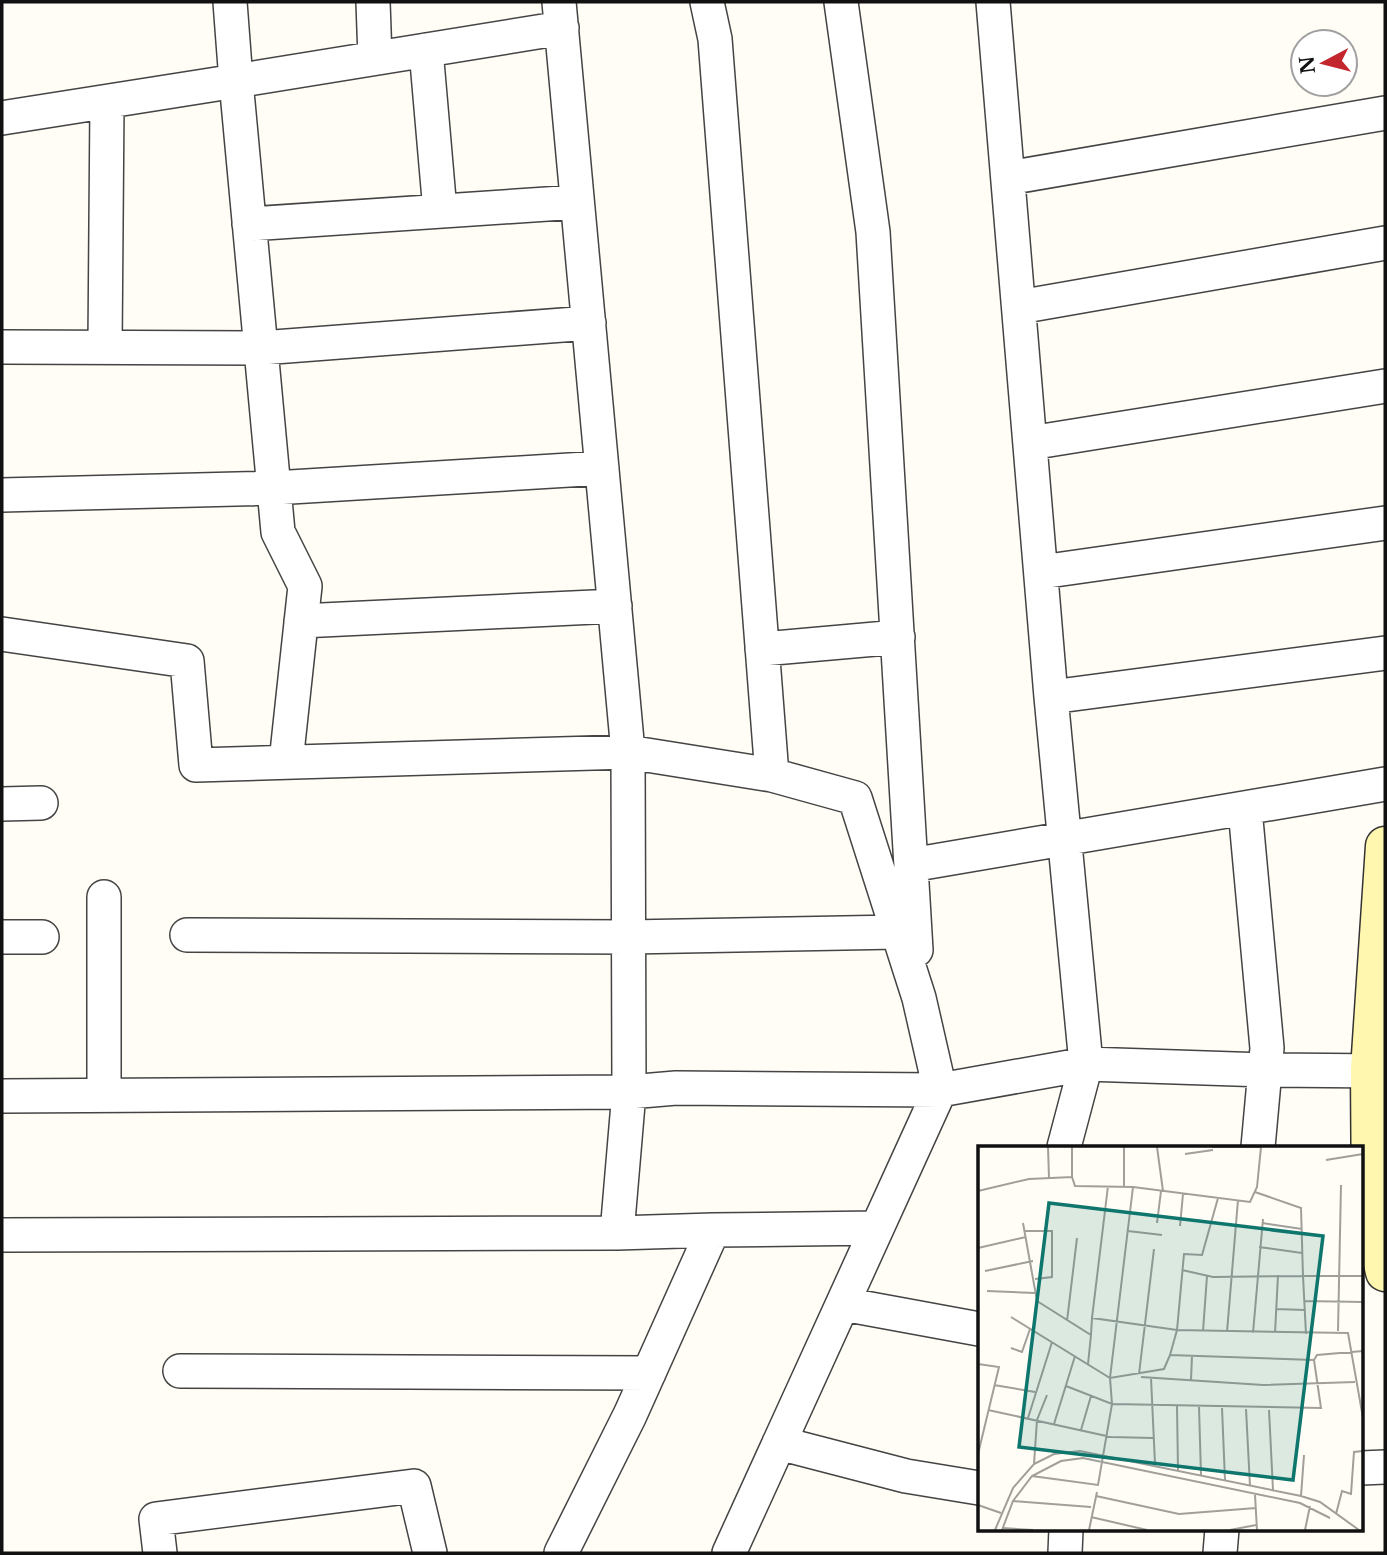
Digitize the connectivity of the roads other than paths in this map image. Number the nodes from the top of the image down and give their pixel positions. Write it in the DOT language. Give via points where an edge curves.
graph roads {
  1 [pos="230,2"];
  2 [pos="373,2"];
  3 [pos="707,2"];
  4 [pos="841,2"];
  5 [pos="993,2"];
  6 [pos="560,15"];
  7 [pos="426,50"];
  8 [pos="375,58"];
  9 [pos="236,81"];
  10 [pos="107,102"];
  11 [pos="1385,113"];
  12 [pos="2,118"];
  13 [pos="1008,178"];
  14 [pos="577,202"];
  15 [pos="440,211"];
  16 [pos="250,224"];
  17 [pos="1385,243"];
  18 [pos="1019,307"];
  19 [pos="589,323"];
  20 [pos="2,347"];
  21 [pos="106,347"];
  22 [pos="261,348"];
  23 [pos="1385,386"];
  24 [pos="1030,443"];
  25 [pos="602,468"];
  26 [pos="274,488"];
  27 [pos="2,495"];
  28 [pos="1385,523"];
  29 [pos="1041,572"];
  30 [pos="615,606"];
  31 [pos="301,621"];
  32 [pos="2,634"];
  33 [pos="898,637"];
  34 [pos="762,649"];
  35 [pos="1385,653"];
  36 [pos="1051,697"];
  37 [pos="628,752"];
  38 [pos="286,762"];
  39 [pos="772,775"];
  40 [pos="1385,784"];
  41 [pos="41,803"];
  42 [pos="2,804"];
  43 [pos="1245,809"];
  44 [pos="1065,839"];
  45 [pos="1385,846"];
  46 [pos="911,865"];
  47 [pos="104,897"];
  48 [pos="898,932"];
  49 [pos="187,935"];
  50 [pos="2,937"];
  51 [pos="41,937"];
  52 [pos="629,937"];
  53 [pos="919,998"];
  54 [pos="1086,1064"];
  55 [pos="1265,1070"];
  56 [pos="1377,1071"];
  57 [pos="940,1090"];
  58 [pos="629,1092"];
  59 [pos="104,1095"];
  60 [pos="2,1096"];
  61 [pos="1064,1146"];
  62 [pos="1258,1146"];
  63 [pos="877,1228"];
  64 [pos="713,1230"];
  65 [pos="617,1233"];
  66 [pos="2,1235"];
  67 [pos="1385,1272"];
  68 [pos="843,1304"];
  69 [pos="978,1329"];
  70 [pos="180,1371"];
  71 [pos="649,1373"];
  72 [pos="779,1443"];
  73 [pos="1362,1468"];
  74 [pos="1385,1468"];
  75 [pos="978,1488"];
  76 [pos="1066,1530"];
  77 [pos="1222,1530"];
  78 [pos="160,1553"];
  79 [pos="430,1553"];
  80 [pos="561,1553"];
  81 [pos="729,1553"];
  82 [pos="1065,1553"];
  83 [pos="1220,1553"];
  1 -- 9 [label="street"];
  2 -- 8 [label="street"];
  3 -- 34 [label="street" via="715,39"];
  4 -- 33 [label="street" via="873,232"];
  5 -- 13 [label="street"];
  6 -- 7 [label="street"];
  6 -- 14 [label="street"];
  7 -- 8 [label="street"];
  7 -- 15 [label="street"];
  8 -- 9 [label="street"];
  9 -- 10 [label="street"];
  9 -- 16 [label="street"];
  10 -- 12 [label="street"];
  10 -- 21 [label="street"];
  11 -- 13 [label="street"];
  13 -- 18 [label="street"];
  14 -- 15 [label="street"];
  14 -- 19 [label="street"];
  15 -- 16 [label="street"];
  16 -- 22 [label="street"];
  17 -- 18 [label="street"];
  18 -- 24 [label="street"];
  19 -- 22 [label="street"];
  19 -- 25 [label="street"];
  20 -- 21 [label="street"];
  21 -- 22 [label="street"];
  22 -- 26 [label="street"];
  23 -- 24 [label="street"];
  24 -- 29 [label="street"];
  25 -- 26 [label="street"];
  25 -- 30 [label="street"];
  26 -- 27 [label="street"];
  26 -- 31 [label="street" via="278,532 305,586"];
  28 -- 29 [label="street"];
  29 -- 36 [label="street"];
  30 -- 31 [label="street"];
  30 -- 37 [label="street"];
  31 -- 38 [label="street"];
  32 -- 38 [label="street" via="187,661 196,765"];
  33 -- 34 [label="street"];
  33 -- 46 [label="street"];
  34 -- 39 [label="street"];
  35 -- 36 [label="street"];
  36 -- 44 [label="street"];
  37 -- 38 [label="street"];
  37 -- 39 [label="street"];
  37 -- 52 [label="street"];
  39 -- 48 [label="street" via="855,798"];
  40 -- 43 [label="street"];
  41 -- 42 [label="street"];
  43 -- 44 [label="street"];
  43 -- 55 [label="street" via="1267,1048"];
  44 -- 46 [label="street"];
  44 -- 54 [label="street"];
  45 -- 56 [label="main road"];
  46 -- 53 [label="street"];
  47 -- 59 [label="street"];
  48 -- 52 [label="street"];
  48 -- 53 [label="street"];
  49 -- 52 [label="street"];
  50 -- 51 [label="street"];
  52 -- 58 [label="street"];
  53 -- 57 [label="street"];
  54 -- 55 [label="street"];
  54 -- 57 [label="street"];
  54 -- 61 [label="street"];
  55 -- 56 [label="street"];
  55 -- 62 [label="street"];
  56 -- 67 [label="main road" via="1371,1212"];
  57 -- 58 [label="street" via="676,1088"];
  57 -- 63 [label="street"];
  58 -- 59 [label="street"];
  58 -- 65 [label="street"];
  59 -- 60 [label="street"];
  63 -- 64 [label="street"];
  63 -- 68 [label="street"];
  64 -- 65 [label="street"];
  64 -- 71 [label="street"];
  65 -- 66 [label="street"];
  68 -- 69 [label="street"];
  68 -- 72 [label="street"];
  70 -- 71 [label="street"];
  71 -- 80 [label="street"];
  72 -- 75 [label="street" via="905,1476"];
  72 -- 81 [label="street"];
  73 -- 74 [label="street"];
  76 -- 82 [label="street"];
  77 -- 83 [label="street"];
  78 -- 79 [label="street" via="156,1519 414,1486"];
}
